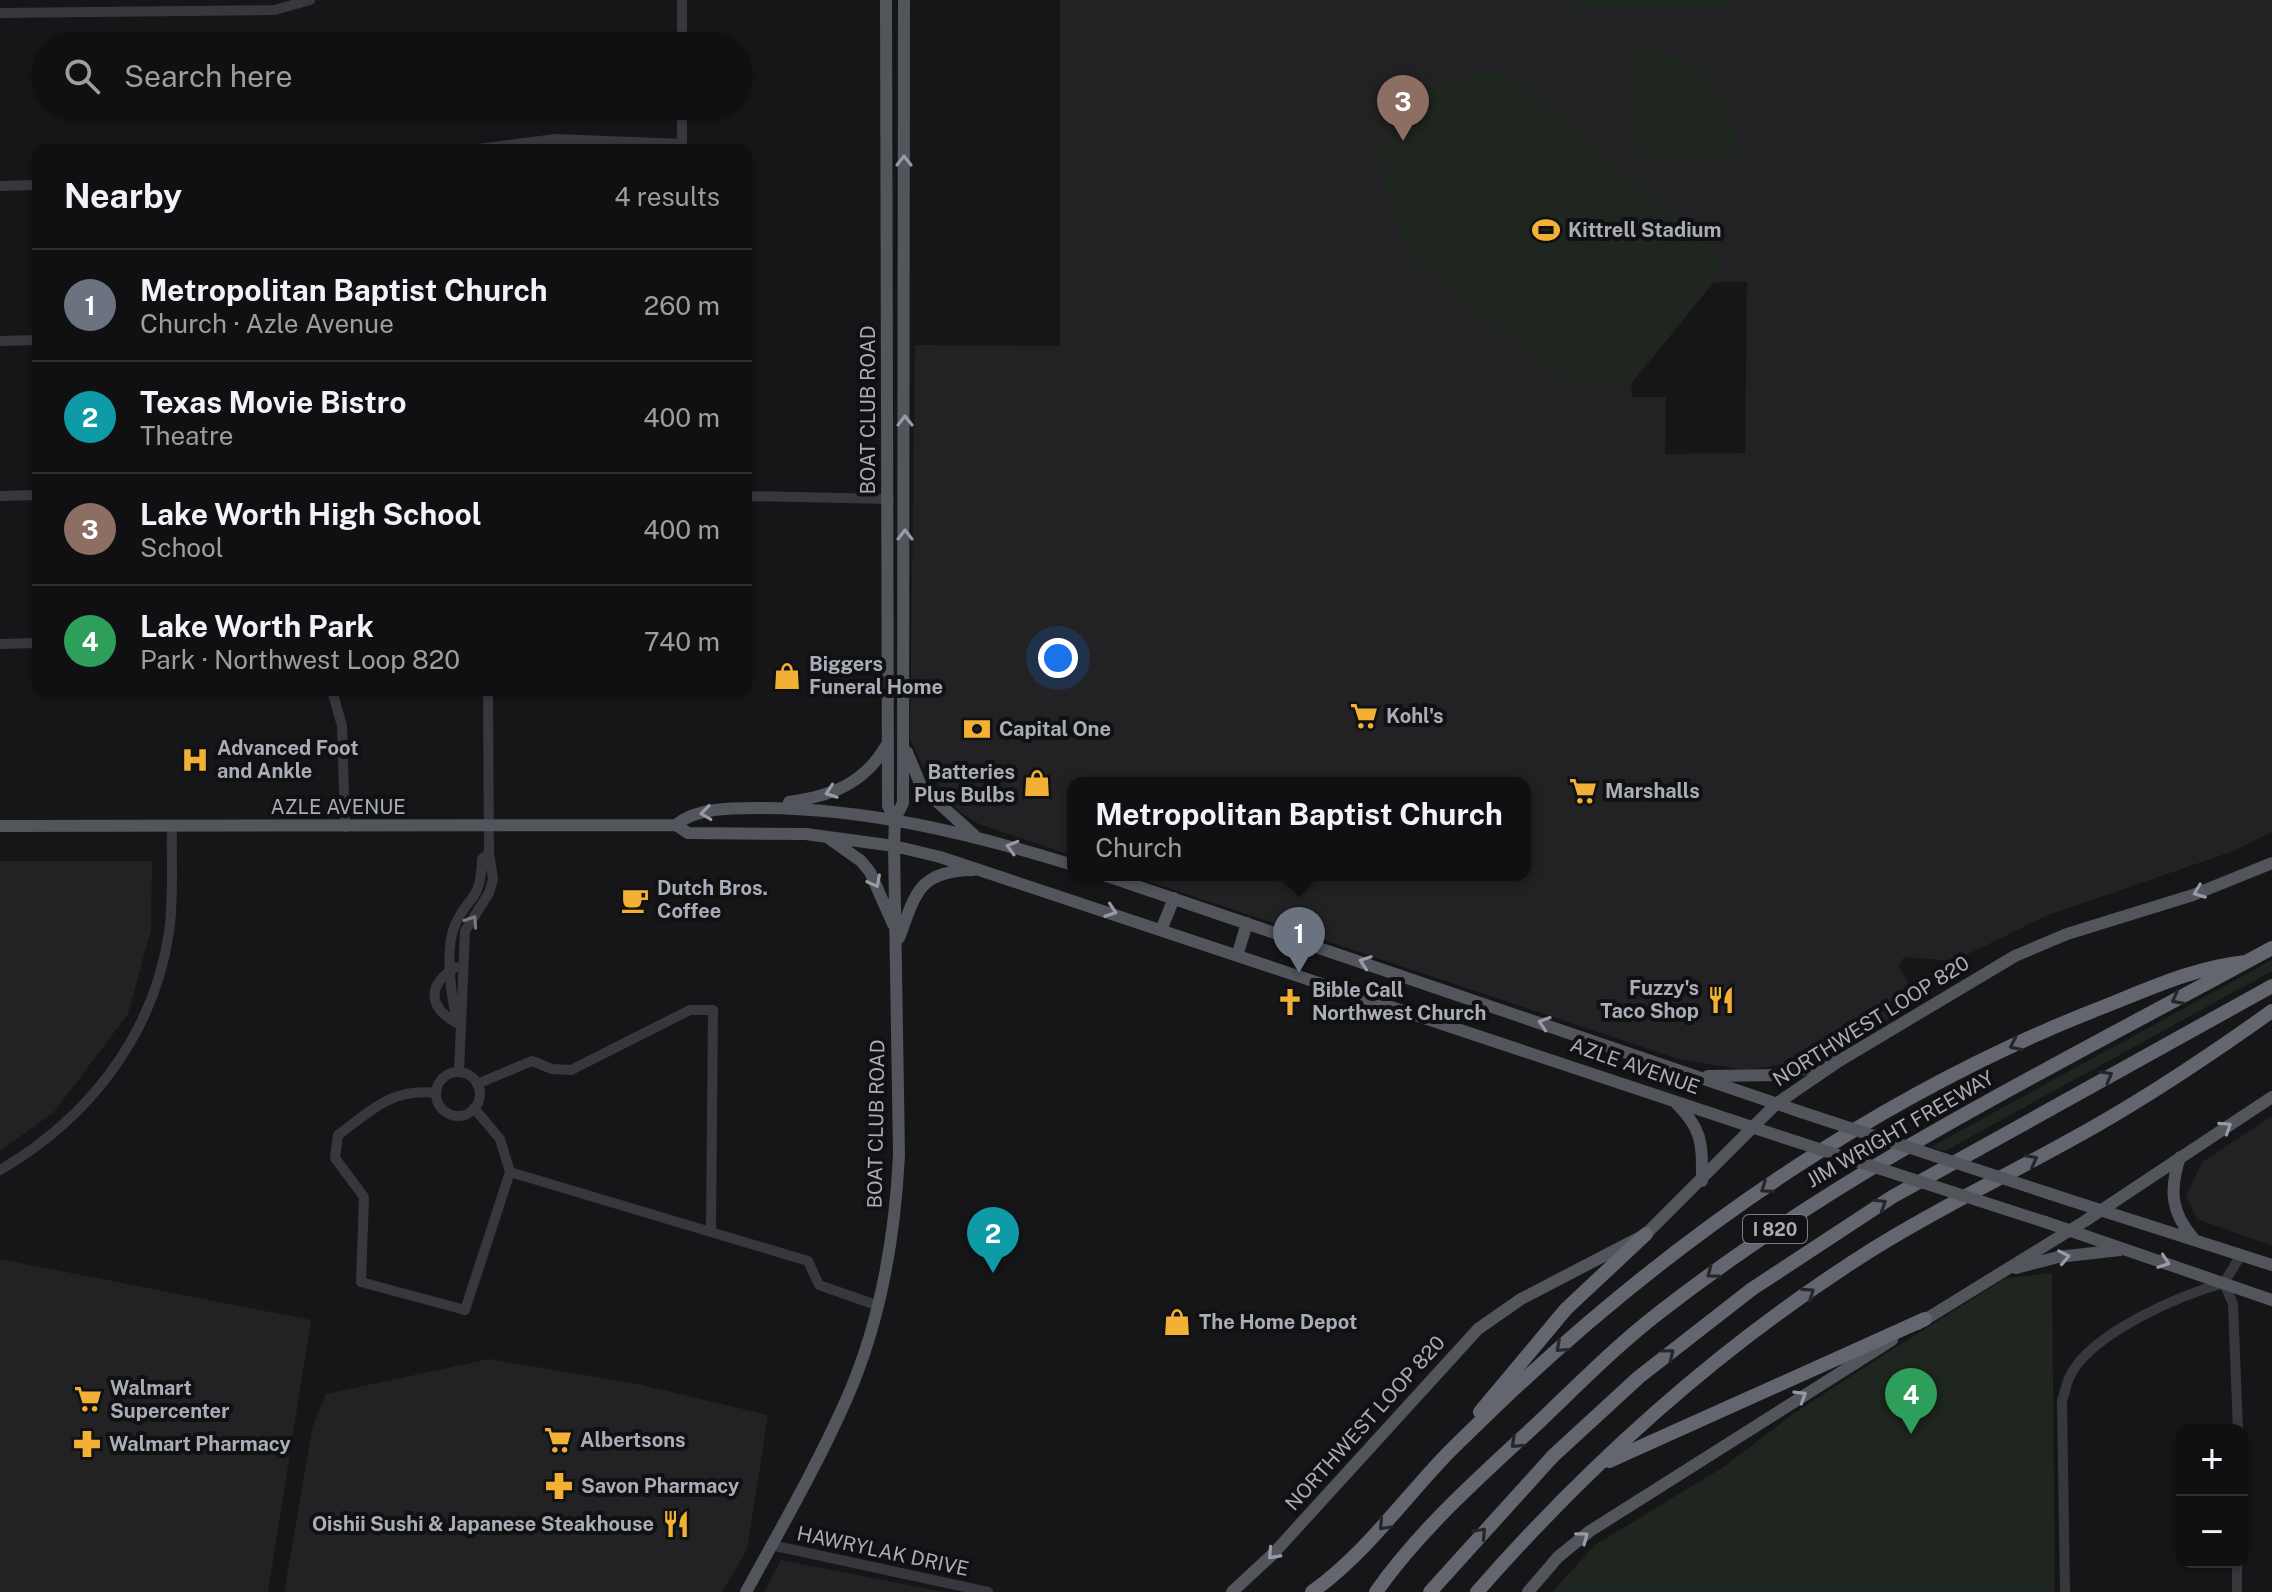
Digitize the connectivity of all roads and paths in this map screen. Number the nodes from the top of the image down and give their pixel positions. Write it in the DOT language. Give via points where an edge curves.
graph roads {
  1 [pos="310,0"];
  2 [pos="682,0"];
  3 [pos="886,0"];
  4 [pos="904,0"];
  5 [pos="0,13"];
  6 [pos="682,32"];
  7 [pos="682,120"];
  8 [pos="517,144"];
  9 [pos="635,144"];
  10 [pos="682,144"];
  11 [pos="32,185"];
  12 [pos="0,186"];
  13 [pos="32,340"];
  14 [pos="0,341"];
  15 [pos="32,495"];
  16 [pos="0,496"];
  17 [pos="752,496"];
  18 [pos="889,499"];
  19 [pos="32,643"];
  20 [pos="0,644"];
  21 [pos="334,696"];
  22 [pos="488,696"];
  23 [pos="888,743"];
  24 [pos="904,743"];
  25 [pos="740,808"];
  26 [pos="895,819"];
  27 [pos="676,825"];
  28 [pos="0,826"];
  29 [pos="489,826"];
  30 [pos="345,827"];
  31 [pos="172,828"];
  32 [pos="827,837"];
  33 [pos="977,837"];
  34 [pos="894,846"];
  35 [pos="1067,863"];
  36 [pos="2272,863"];
  37 [pos="985,870"];
  38 [pos="1122,881"];
  39 [pos="1174,898"];
  40 [pos="1247,923"];
  41 [pos="1162,928"];
  42 [pos="896,945"];
  43 [pos="2272,948"];
  44 [pos="1238,953"];
  45 [pos="2246,962"];
  46 [pos="457,966"];
  47 [pos="2272,986"];
  48 [pos="2272,1011"];
  49 [pos="459,1024"];
  50 [pos="1839,1061"];
  51 [pos="459,1072"];
  52 [pos="1695,1075"];
  53 [pos="477,1084"];
  54 [pos="436,1093"];
  55 [pos="2272,1097"];
  56 [pos="1673,1100"];
  57 [pos="1776,1104"];
  58 [pos="474,1108"];
  59 [pos="1751,1127"];
  60 [pos="2180,1157"];
  61 [pos="0,1170"];
  62 [pos="510,1172"];
  63 [pos="1702,1181"];
  64 [pos="2101,1210"];
  65 [pos="711,1229"];
  66 [pos="2070,1230"];
  67 [pos="1646,1234"];
  68 [pos="2193,1238"];
  69 [pos="2127,1249"];
  70 [pos="2241,1255"];
  71 [pos="2272,1265"];
  72 [pos="2002,1272"];
  73 [pos="2224,1283"];
  74 [pos="2272,1300"];
  75 [pos="876,1305"];
  76 [pos="1925,1319"];
  77 [pos="2238,1424"];
  78 [pos="1447,1454"];
  79 [pos="1597,1466"];
  80 [pos="771,1545"];
  81 [pos="2237,1568"];
  82 [pos="1338,1574"];
  83 [pos="746,1592"];
  84 [pos="988,1592"];
  85 [pos="1232,1592"];
  86 [pos="1312,1592"];
  87 [pos="1326,1592"];
  88 [pos="1376,1592"];
  89 [pos="1430,1592"];
  90 [pos="1477,1592"];
  91 [pos="1528,1592"];
  92 [pos="2065,1592"];
  93 [pos="2237,1592"];
  1 -- 5 [label="street" via="275,10"];
  2 -- 6 [label="street"];
  3 -- 18 [label="main road, BOAT CLUB ROAD"];
  24 -- 4 [label="main road, BOAT CLUB ROAD, one-way"];
  7 -- 10 [label="street"];
  8 -- 9 [label="street" via="556,139"];
  11 -- 12 [label="street"];
  13 -- 14 [label="street"];
  15 -- 16 [label="street"];
  17 -- 18 [label="street"];
  18 -- 23 [label="main road, BOAT CLUB ROAD"];
  19 -- 20 [label="street"];
  21 -- 30 [label="street" via="342,726"];
  22 -- 29 [label="street"];
  23 -- 25 [label="main road, one-way" via="866,775 847,787 813,798"];
  23 -- 26 [label="main road, BOAT CLUB ROAD" via="888,806"];
  24 -- 26 [label="main road, BOAT CLUB ROAD" via="903,803"];
  24 -- 33 [label="main road" via="922,788"];
  25 -- 26 [label="main road, AZLE AVENUE" via="846,811"];
  25 -- 27 [label="main road, AZLE AVENUE, one-way" via="688,815"];
  26 -- 33 [label="main road, AZLE AVENUE"];
  26 -- 34 [label="main road, BOAT CLUB ROAD"];
  27 -- 29 [label="main road, AZLE AVENUE"];
  27 -- 32 [label="main road, AZLE AVENUE" via="688,833"];
  28 -- 31 [label="main road, AZLE AVENUE"];
  29 -- 30 [label="main road, AZLE AVENUE"];
  29 -- 46 [label="street" via="493,879 465,931"];
  30 -- 31 [label="main road, AZLE AVENUE"];
  31 -- 61 [label="street" via="169,931 155,989 134,1036 76,1115"];
  32 -- 34 [label="main road, AZLE AVENUE"];
  32 -- 42 [label="main road, one-way" via="870,872"];
  35 -- 33 [label="main road, AZLE AVENUE, one-way"];
  34 -- 37 [label="main road, AZLE AVENUE"];
  34 -- 42 [label="main road, BOAT CLUB ROAD"];
  36 -- 50 [label="main road, NORTHWEST LOOP 820, one-way" via="2015,956"];
  37 -- 41 [label="main road, AZLE AVENUE, one-way"];
  37 -- 42 [label="main road, AZLE AVENUE" via="941,874 925,882 915,893"];
  38 -- 39 [label="main road, AZLE AVENUE"];
  39 -- 40 [label="main road, AZLE AVENUE"];
  39 -- 41 [label="main road"];
  40 -- 44 [label="main road"];
  52 -- 40 [label="main road, AZLE AVENUE, one-way"];
  41 -- 44 [label="main road, AZLE AVENUE"];
  42 -- 75 [label="main road, BOAT CLUB ROAD" via="899,1166"];
  43 -- 45 [label="highway, JIM WRIGHT FREEWAY / I 820"];
  44 -- 56 [label="main road, AZLE AVENUE"];
  45 -- 78 [label="highway, one-way" via="2198,971 2072,1018 1979,1062 1823,1152 1648,1273"];
  45 -- 88 [label="highway, JIM WRIGHT FREEWAY / I 820, one-way" via="1881,1161 1721,1266 1656,1314 1500,1458 1424,1533"];
  46 -- 49 [label="street" via="463,1001"];
  46 -- 49 [label="street" via="438,982 435,1007"];
  89 -- 47 [label="highway, I 820, one-way" via="1553,1456 1639,1377 1752,1289 1892,1197"];
  79 -- 48 [label="highway, one-way" via="1714,1364 1871,1250 2119,1113"];
  49 -- 51 [label="street"];
  50 -- 52 [label="main road" via="1782,1075"];
  50 -- 57 [label="main road, NORTHWEST LOOP 820"];
  51 -- 53 [label="street"];
  51 -- 54 [label="street" via="441,1080"];
  52 -- 57 [label="main road, AZLE AVENUE"];
  53 -- 58 [label="street"];
  53 -- 65 [label="street" via="532,1061 571,1070 690,1010 713,1010"];
  54 -- 58 [label="street" via="440,1106 451,1114"];
  54 -- 62 [label="street" via="414,1090 393,1095 338,1135 335,1158 364,1197 361,1282 465,1310"];
  60 -- 55 [label="main road, one-way"];
  56 -- 59 [label="main road, AZLE AVENUE"];
  56 -- 63 [label="main road" via="1696,1123"];
  57 -- 59 [label="main road, NORTHWEST LOOP 820"];
  57 -- 64 [label="main road, AZLE AVENUE, bridge"];
  58 -- 62 [label="street" via="500,1139"];
  59 -- 63 [label="main road, NORTHWEST LOOP 820"];
  59 -- 66 [label="main road, AZLE AVENUE, bridge"];
  60 -- 64 [label="main road"];
  60 -- 68 [label="main road" via="2173,1200"];
  62 -- 65 [label="street"];
  63 -- 67 [label="main road, NORTHWEST LOOP 820"];
  64 -- 66 [label="main road"];
  64 -- 68 [label="main road, AZLE AVENUE"];
  65 -- 75 [label="street" via="808,1261 819,1285"];
  66 -- 69 [label="main road, AZLE AVENUE"];
  66 -- 72 [label="main road"];
  67 -- 78 [label="highway" via="1542,1336"];
  67 -- 85 [label="main road, NORTHWEST LOOP 820, one-way" via="1521,1299 1478,1329"];
  68 -- 70 [label="main road, AZLE AVENUE"];
  72 -- 69 [label="main road, one-way" via="2058,1257"];
  69 -- 73 [label="main road, AZLE AVENUE, one-way"];
  70 -- 71 [label="main road, AZLE AVENUE"];
  70 -- 73 [label="street"];
  72 -- 76 [label="main road"];
  73 -- 74 [label="main road, AZLE AVENUE"];
  73 -- 77 [label="street" via="2233,1304"];
  73 -- 92 [label="street" via="2198,1290 2110,1335 2070,1375 2062,1401"];
  75 -- 80 [label="main road, BOAT CLUB ROAD" via="848,1396"];
  76 -- 79 [label="highway"];
  91 -- 76 [label="main road, one-way" via="1590,1531"];
  78 -- 82 [label="highway, one-way"];
  79 -- 90 [label="highway"];
  80 -- 83 [label="main road, BOAT CLUB ROAD"];
  80 -- 84 [label="street, HAWRYLAK DRIVE"];
  81 -- 93 [label="street"];
  82 -- 86 [label="highway"];
  82 -- 87 [label="highway"];
}
